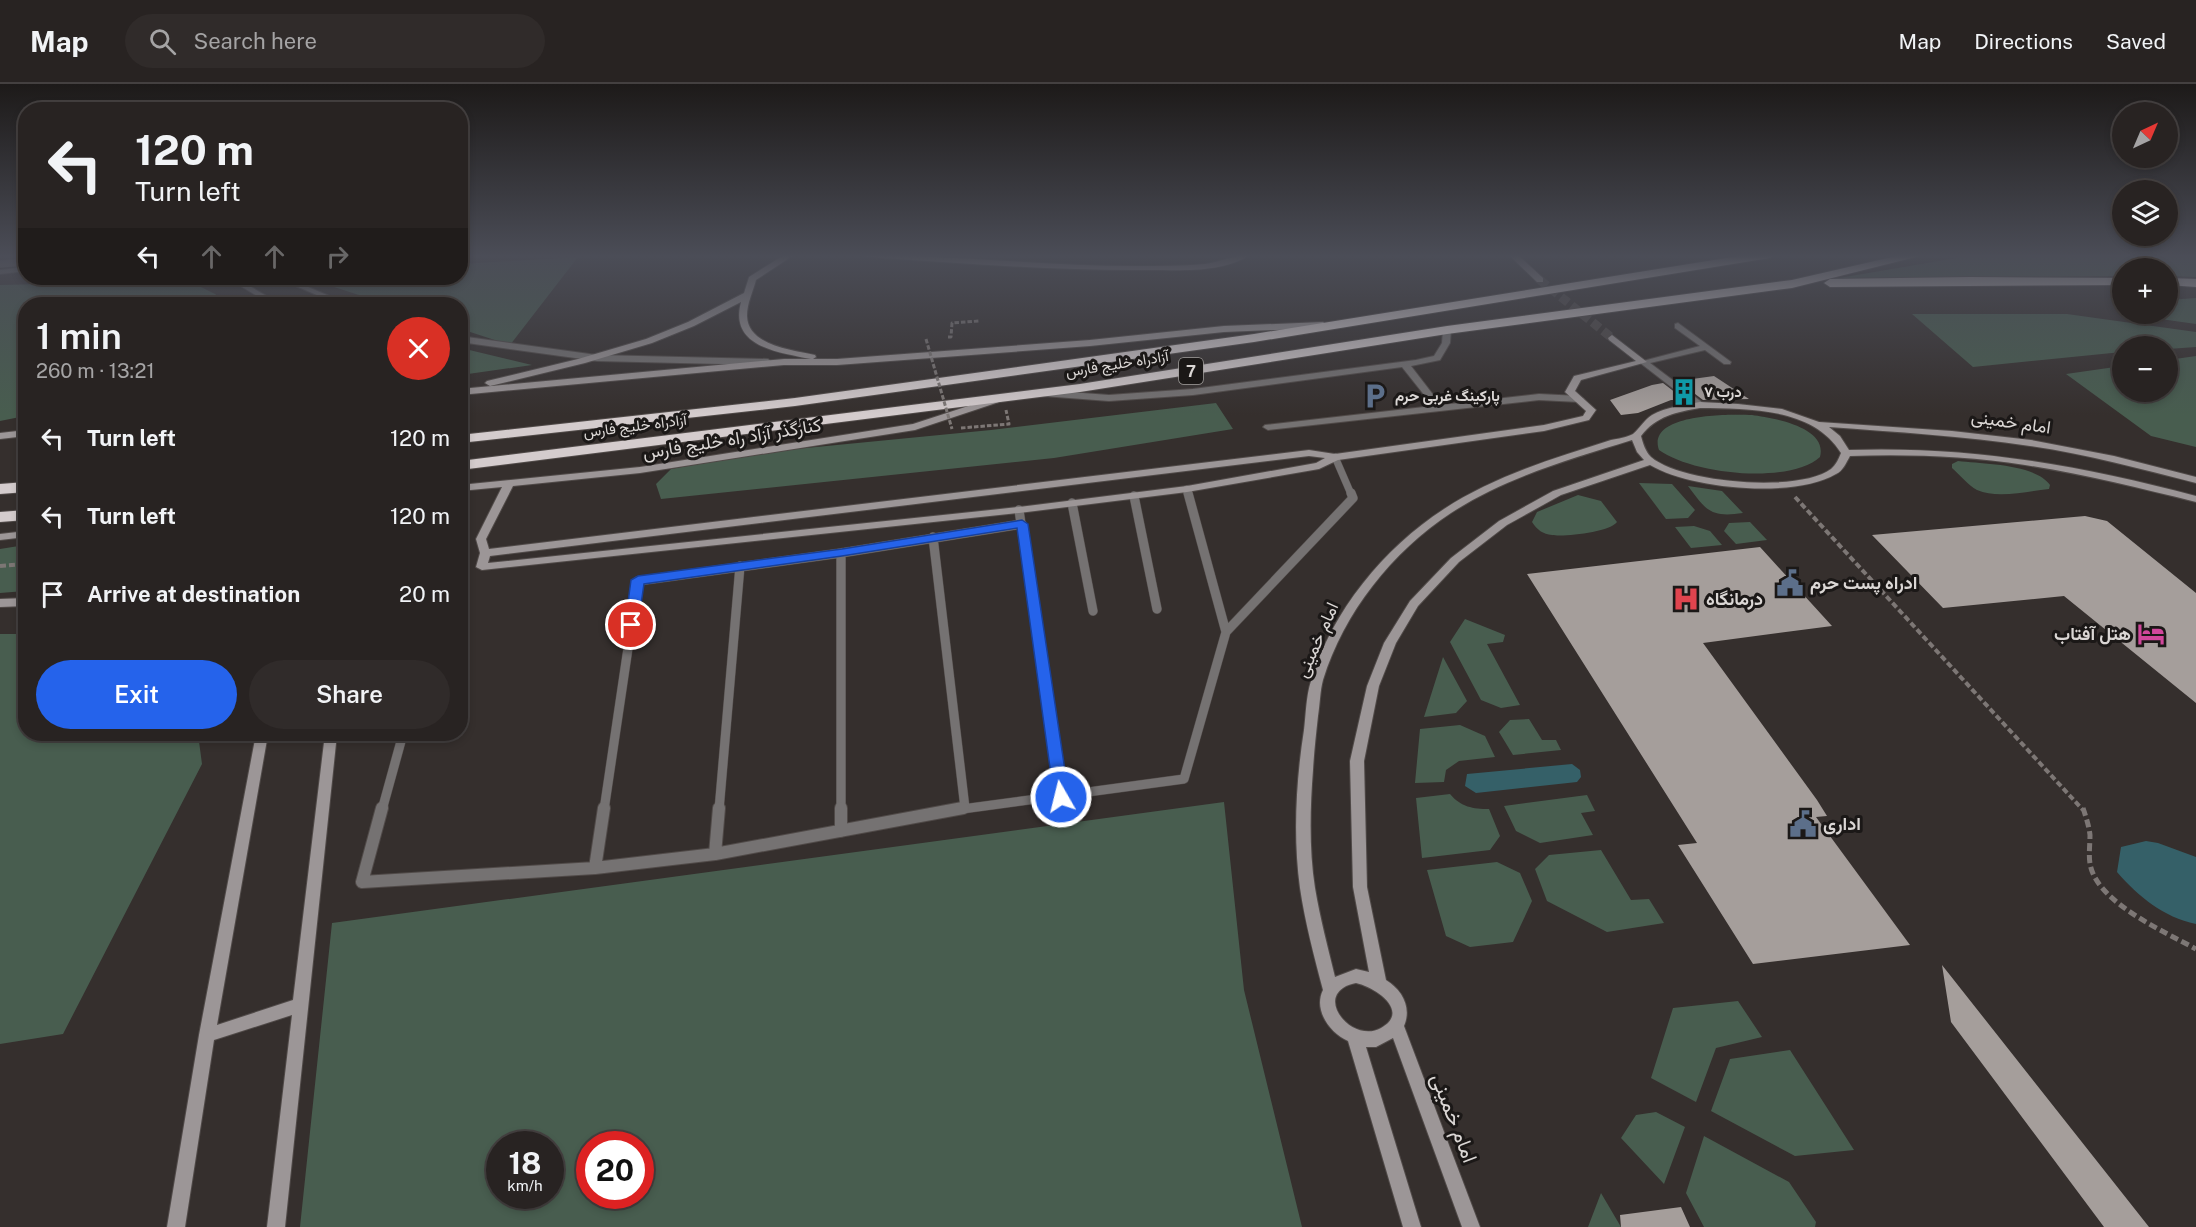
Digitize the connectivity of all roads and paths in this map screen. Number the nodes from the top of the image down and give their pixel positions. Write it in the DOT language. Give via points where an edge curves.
graph roads {
  1 [pos="720,308"];
  2 [pos="745,308"];
  3 [pos="1445,308"];
  4 [pos="1609,308"];
  5 [pos="979,321"];
  6 [pos="1348,324"];
  7 [pos="1678,326"];
  8 [pos="1447,330"];
  9 [pos="934,338"];
  10 [pos="943,338"];
  11 [pos="1612,338"];
  12 [pos="468,340"];
  13 [pos="1706,347"];
  14 [pos="597,358"];
  15 [pos="784,362"];
  16 [pos="837,362"];
  17 [pos="1642,362"];
  18 [pos="1727,362"];
  19 [pos="1405,365"];
  20 [pos="468,389"];
  21 [pos="468,390"];
  22 [pos="1039,393"];
  23 [pos="1004,398"];
  24 [pos="1579,399"];
  25 [pos="1700,405"];
  26 [pos="1439,408"];
  27 [pos="1009,424"];
  28 [pos="1818,424"];
  29 [pos="1268,428"];
  30 [pos="18,435"];
  31 [pos="0,436"];
  32 [pos="1636,436"];
  33 [pos="468,438"];
  34 [pos="1846,453"];
  35 [pos="1335,457"];
  36 [pos="1651,461"];
  37 [pos="468,465"];
  38 [pos="2196,480"];
  39 [pos="508,483"];
  40 [pos="1784,485"];
  41 [pos="468,487"];
  42 [pos="18,488"];
  43 [pos="0,489"];
  44 [pos="1187,489"];
  45 [pos="1134,496"];
  46 [pos="2196,500"];
  47 [pos="1072,503"];
  48 [pos="1019,510"];
  49 [pos="18,516"];
  50 [pos="0,517"];
  51 [pos="1022,524"];
  52 [pos="18,535"];
  53 [pos="0,537"];
  54 [pos="933,537"];
  55 [pos="485,553"];
  56 [pos="842,553"];
  57 [pos="18,565"];
  58 [pos="0,566"];
  59 [pos="740,566"];
  60 [pos="18,602"];
  61 [pos="0,603"];
  62 [pos="1157,609"];
  63 [pos="1093,611"];
  64 [pos="1226,632"];
  65 [pos="261,741"];
  66 [pos="330,741"];
  67 [pos="401,741"];
  68 [pos="1061,797"];
  69 [pos="966,808"];
  70 [pos="841,831"];
  71 [pos="714,854"];
  72 [pos="595,868"];
  73 [pos="2196,949"];
  74 [pos="1378,981"];
  75 [pos="1330,989"];
  76 [pos="300,1005"];
  77 [pos="1396,1026"];
  78 [pos="207,1035"];
  79 [pos="1355,1037"];
  80 [pos="176,1227"];
  81 [pos="276,1227"];
  82 [pos="1412,1227"];
  83 [pos="1471,1227"];
  1 -- 14 [label="street" via="672,332"];
  2 -- 16 [label="street" via="742,318 756,339 776,349"];
  3 -- 6 [label="highway, آزادراه خلیج فارس / 7"];
  4 -- 8 [label="highway, آزادراه خلیج فارس / 7"];
  5 -- 10 [label="path" via="952,323 951,337"];
  6 -- 16 [label="street" via="1224,329"];
  6 -- 33 [label="highway, آزادراه خلیج فارس / 7" via="795,402"];
  7 -- 13 [label="street"];
  8 -- 19 [label="street" via="1446,343 1437,358"];
  8 -- 22 [label="highway, آزادراه خلیج فارس / 7"];
  9 -- 27 [label="path, bridge" via="926,339 952,429"];
  11 -- 17 [label="street"];
  12 -- 14 [label="street"];
  13 -- 17 [label="street"];
  13 -- 18 [label="street"];
  14 -- 15 [label="street"];
  14 -- 20 [label="street"];
  15 -- 16 [label="street"];
  15 -- 21 [label="street"];
  17 -- 24 [label="street" via="1578,378 1570,392"];
  17 -- 25 [label="street"];
  19 -- 22 [label="street" via="1193,392 1109,398"];
  19 -- 26 [label="street"];
  22 -- 23 [label="highway, آزادراه خلیج فارس / 7"];
  23 -- 37 [label="highway, آزادراه خلیج فارس / 7"];
  23 -- 39 [label="street, کنارگذر آزاد راه خلیج فارس" via="915,427 640,470"];
  24 -- 26 [label="street" via="1539,397"];
  24 -- 35 [label="street" via="1590,410 1586,418 1544,428"];
  25 -- 28 [label="street" via="1770,410"];
  25 -- 32 [label="street" via="1662,414 1644,423"];
  26 -- 29 [label="street"];
  28 -- 34 [label="street" via="1842,443"];
  28 -- 38 [label="street, امام خمینی" via="1936,432 2032,444"];
  30 -- 31 [label="street"];
  32 -- 36 [label="street" via="1639,449"];
  32 -- 75 [label="street, امام خمینی" via="1525,471 1433,520 1388,559 1341,625 1317,681 1305,764 1306,875"];
  34 -- 40 [label="street" via="1834,471"];
  34 -- 46 [label="street, امام خمینی" via="1947,451 2028,461"];
  35 -- 44 [label="street" via="1319,466"];
  35 -- 55 [label="street" via="1309,453"];
  35 -- 64 [label="lane" via="1353,498"];
  36 -- 40 [label="street" via="1687,476 1720,482"];
  36 -- 74 [label="street" via="1557,493 1503,523 1448,567 1414,604 1390,643 1373,686 1357,761 1360,887"];
  39 -- 41 [label="street, کنارگذر آزاد راه خلیج فارس"];
  39 -- 55 [label="street" via="481,539"];
  40 -- 73 [label="path" via="2082,806 2089,829 2091,872 2109,896"];
  42 -- 43 [label="highway"];
  44 -- 45 [label="street"];
  44 -- 64 [label="lane"];
  45 -- 47 [label="street"];
  45 -- 62 [label="lane"];
  47 -- 48 [label="street"];
  47 -- 63 [label="lane"];
  48 -- 51 [label="lane"];
  48 -- 55 [label="street" via="482,567"];
  49 -- 50 [label="highway"];
  51 -- 54 [label="lane"];
  51 -- 68 [label="lane"];
  52 -- 53 [label="street"];
  54 -- 56 [label="lane"];
  54 -- 69 [label="lane"];
  56 -- 59 [label="lane"];
  56 -- 70 [label="lane"];
  57 -- 58 [label="path"];
  59 -- 71 [label="lane"];
  59 -- 72 [label="lane" via="638,580"];
  60 -- 61 [label="street"];
  64 -- 68 [label="lane" via="1184,779"];
  65 -- 78 [label="street"];
  66 -- 76 [label="street"];
  67 -- 72 [label="lane" via="362,882"];
  68 -- 69 [label="lane"];
  69 -- 70 [label="lane"];
  70 -- 71 [label="lane"];
  71 -- 72 [label="lane"];
  74 -- 75 [label="street" via="1356,975"];
  74 -- 77 [label="street" via="1397,1001"];
  75 -- 79 [label="street" via="1330,1016 1336,1025"];
  76 -- 78 [label="street"];
  76 -- 81 [label="street"];
  77 -- 79 [label="street" via="1378,1038"];
  77 -- 83 [label="street, امام خمینی"];
  78 -- 80 [label="street"];
  79 -- 82 [label="street"];
}
